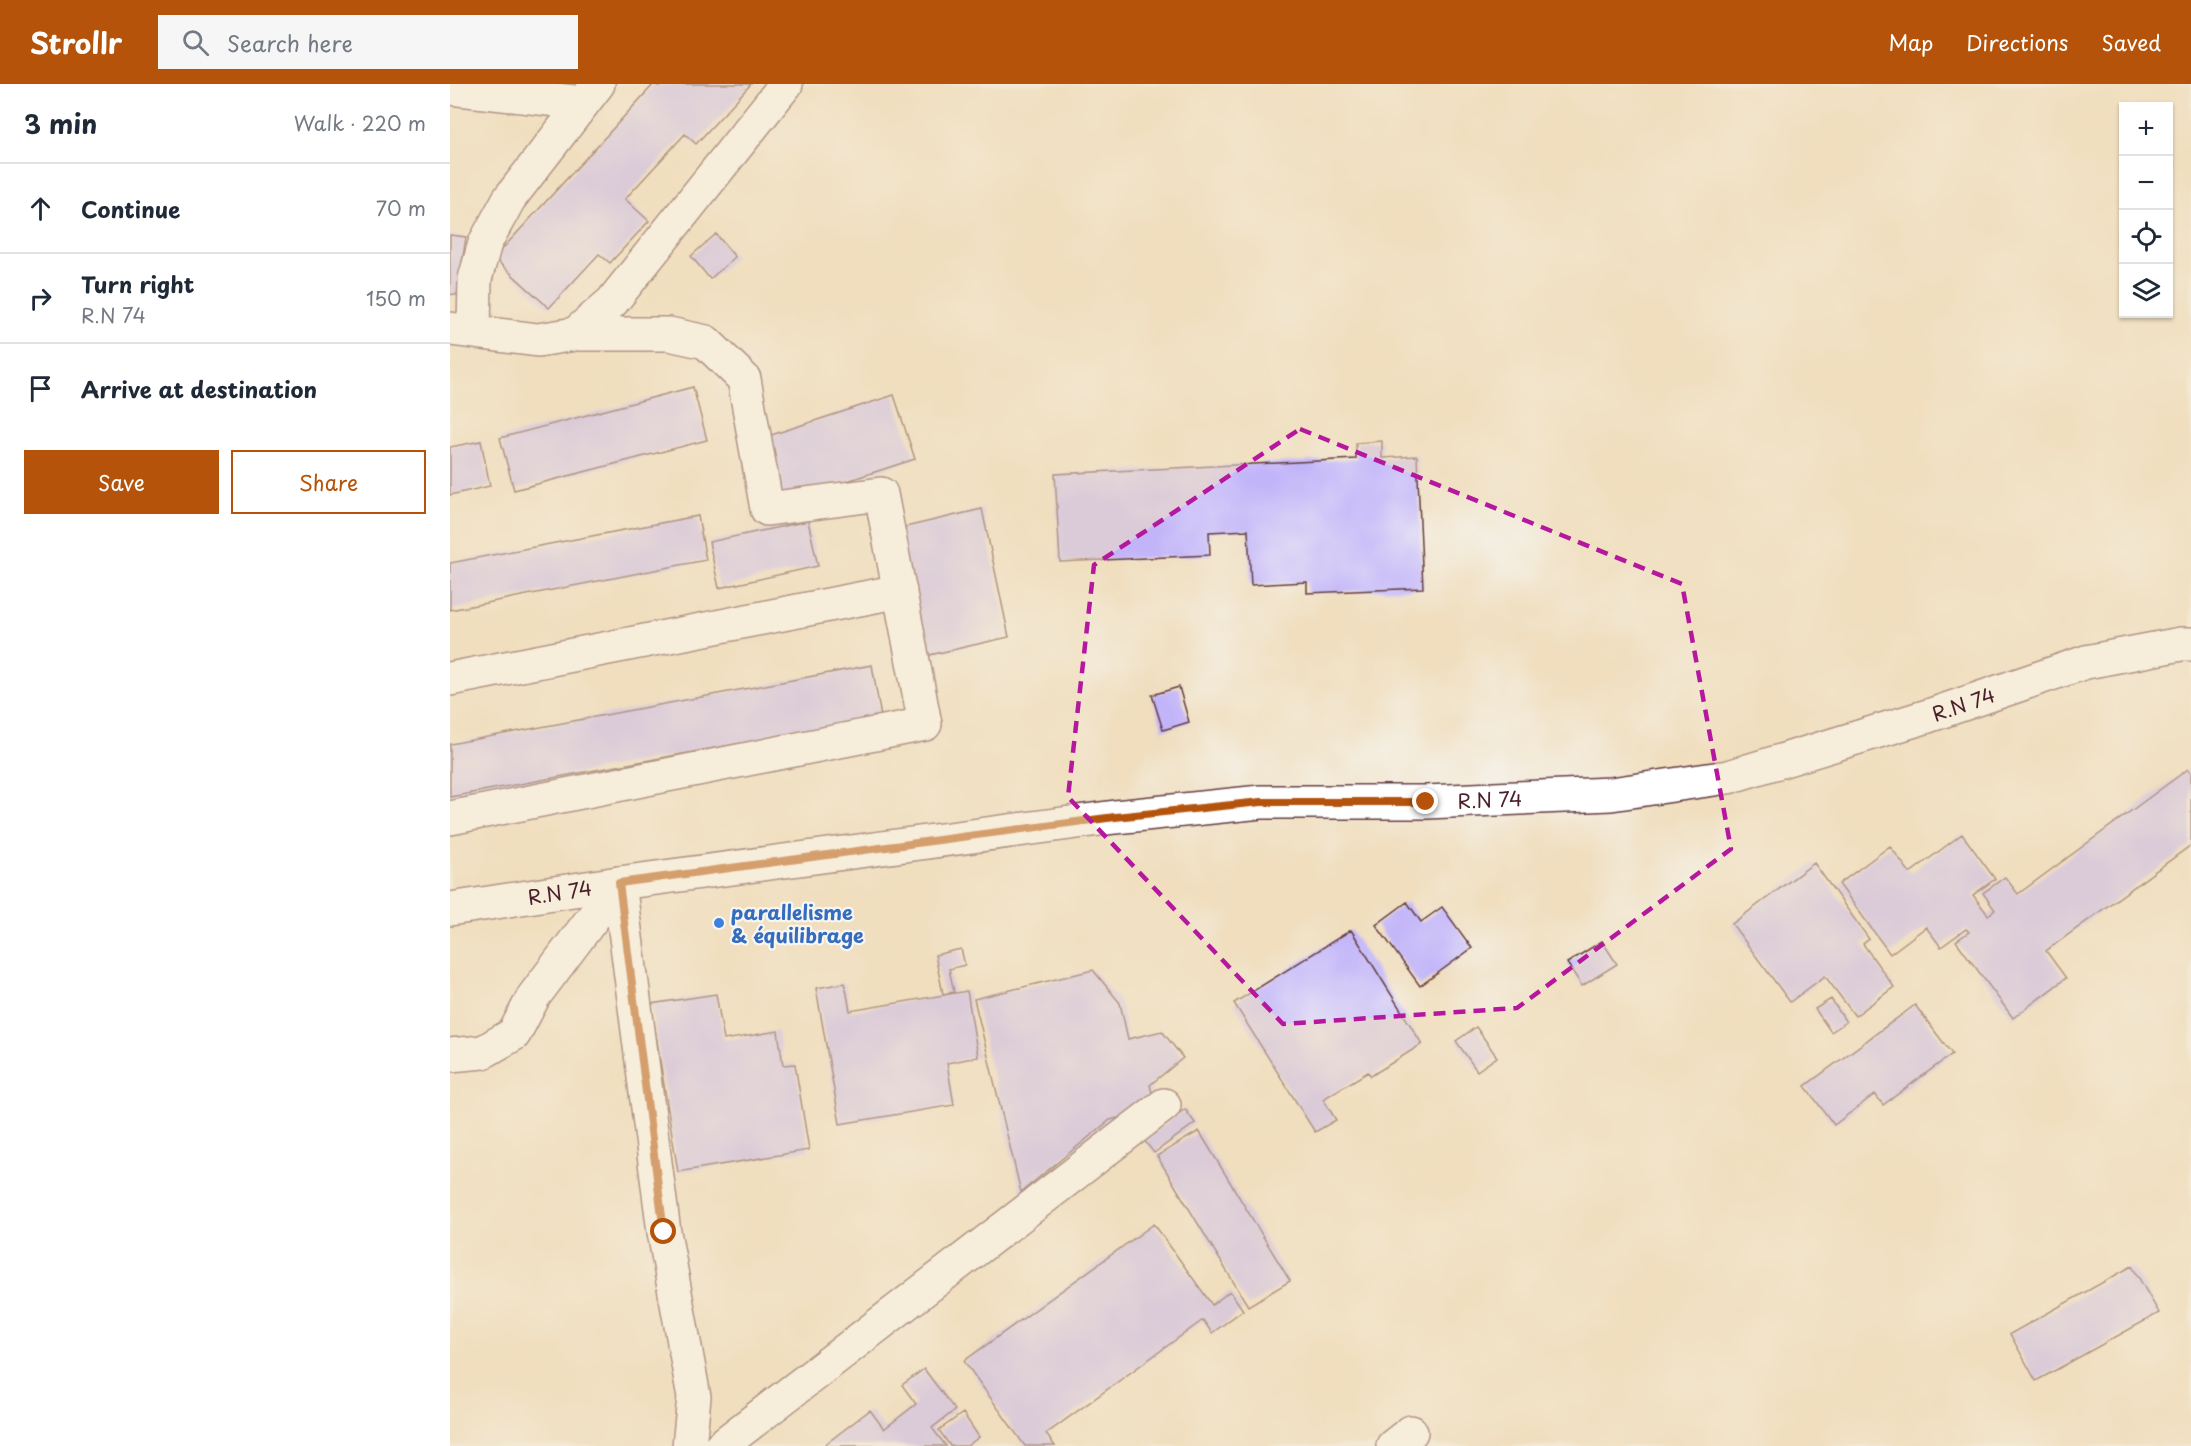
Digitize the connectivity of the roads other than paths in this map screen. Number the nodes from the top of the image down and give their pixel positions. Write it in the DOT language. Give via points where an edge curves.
graph roads {
  1 [pos="786,84"];
  2 [pos="450,88"];
  3 [pos="590,94"];
  4 [pos="462,331"];
  5 [pos="575,334"];
  6 [pos="900,591"];
  7 [pos="2191,644"];
  8 [pos="450,679"];
  9 [pos="450,818"];
  10 [pos="619,883"];
  11 [pos="450,909"];
  12 [pos="450,1055"];
  13 [pos="1164,1105"];
  14 [pos="689,1446"];
  15 [pos="721,1446"];
  1 -- 5 [label="street" via="612,302"];
  2 -- 3 [label="street"];
  3 -- 4 [label="street" via="509,199 485,243"];
  4 -- 5 [label="street" via="538,340"];
  5 -- 6 [label="street" via="669,334 706,342 744,379 767,509 882,494"];
  6 -- 8 [label="street"];
  6 -- 9 [label="street" via="925,724"];
  7 -- 10 [label="street, R.N 74" via="2086,662 1928,716 1716,779 1611,794 1426,802 1250,803 1010,830"];
  10 -- 11 [label="street, R.N 74"];
  10 -- 12 [label="street" via="534,996 514,1034 483,1052"];
  10 -- 14 [label="street" via="664,1232 694,1397"];
  13 -- 15 [label="street"];
}
